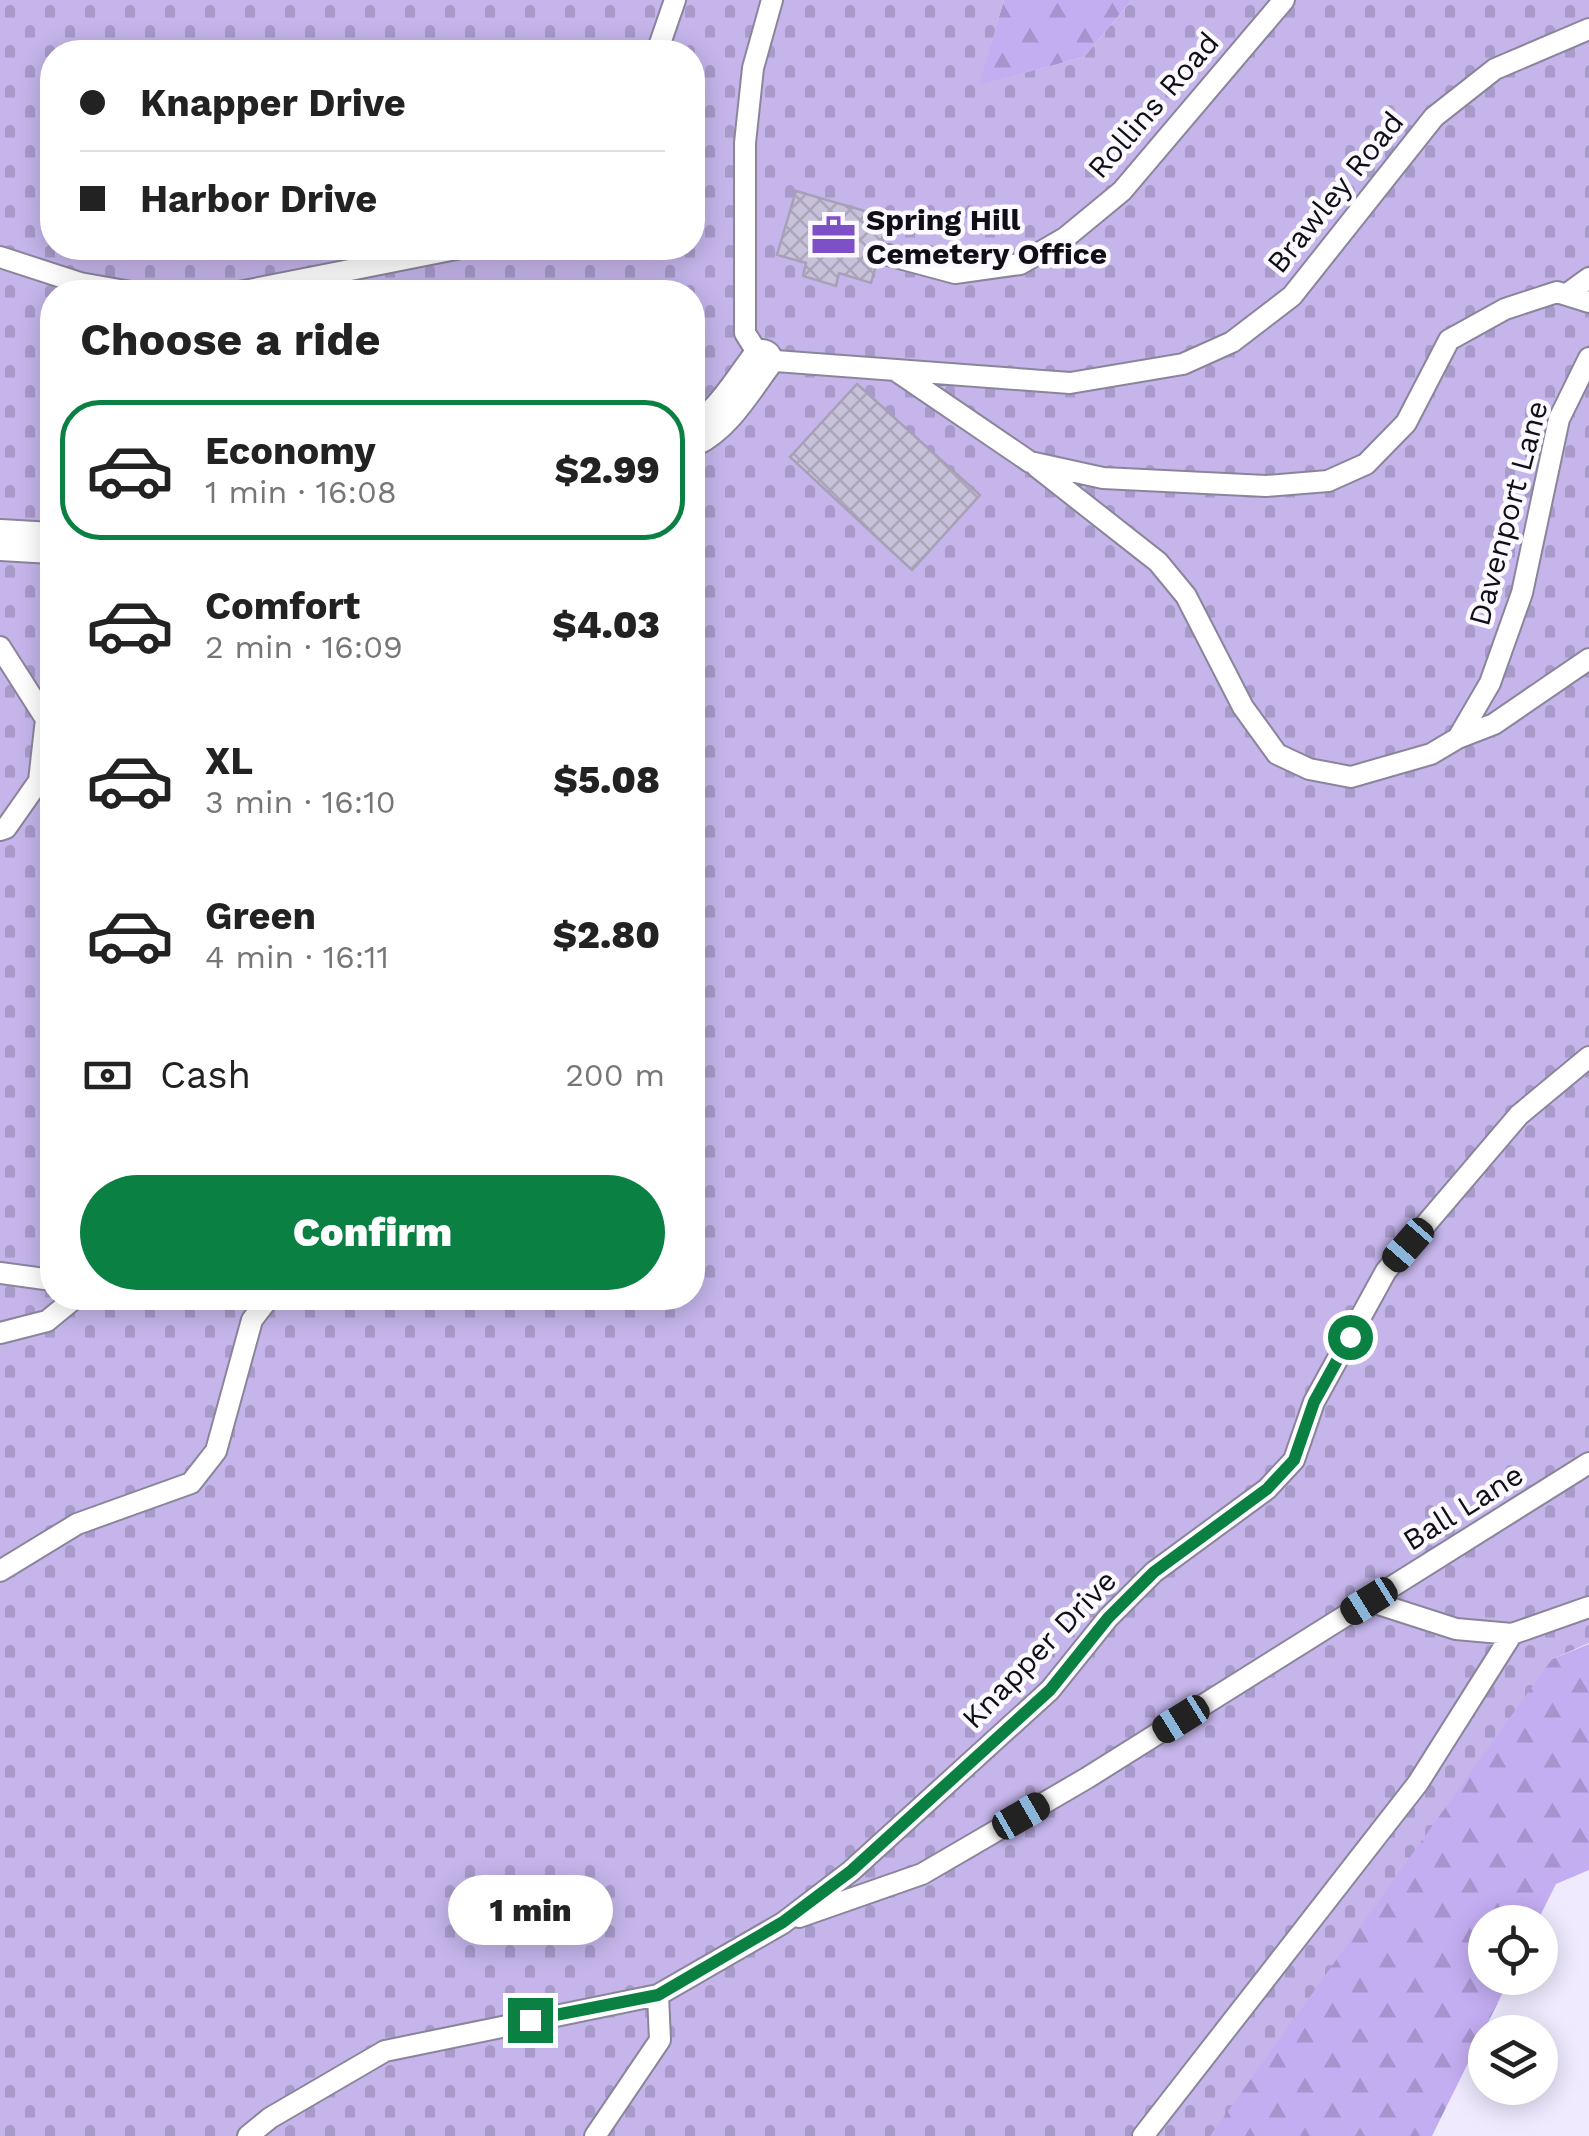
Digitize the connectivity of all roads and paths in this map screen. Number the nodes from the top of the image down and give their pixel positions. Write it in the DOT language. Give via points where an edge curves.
graph roads {
  1 [pos="675,0"];
  2 [pos="772,0"];
  3 [pos="1284,0"];
  4 [pos="1589,29"];
  5 [pos="661,40"];
  6 [pos="888,255"];
  7 [pos="0,257"];
  8 [pos="401,260"];
  9 [pos="1589,278"];
  10 [pos="68,280"];
  11 [pos="300,280"];
  12 [pos="1567,294"];
  13 [pos="1589,302"];
  14 [pos="1589,358"];
  15 [pos="762,360"];
  16 [pos="894,368"];
  17 [pos="705,429"];
  18 [pos="1030,462"];
  19 [pos="0,540"];
  20 [pos="40,542"];
  21 [pos="0,647"];
  22 [pos="1589,659"];
  23 [pos="40,710"];
  24 [pos="1458,738"];
  25 [pos="40,772"];
  26 [pos="0,830"];
  27 [pos="1589,1057"];
  28 [pos="0,1273"];
  29 [pos="40,1278"];
  30 [pos="60,1310"];
  31 [pos="260,1310"];
  32 [pos="0,1333"];
  33 [pos="1589,1463"];
  34 [pos="0,1571"];
  35 [pos="1369,1601"];
  36 [pos="1589,1606"];
  37 [pos="1512,1634"];
  38 [pos="783,1922"];
  39 [pos="658,1995"];
  40 [pos="248,2136"];
  41 [pos="595,2136"];
  42 [pos="1143,2136"];
  1 -- 5 [label="lane"];
  2 -- 15 [label="lane" via="753,68 745,143 745,333"];
  3 -- 6 [label="lane, Rollins Road" via="1122,190 1065,238 1020,264 954,273"];
  4 -- 16 [label="lane, Brawley Road" via="1494,69 1434,116 1292,296 1232,342 1183,364 1070,382"];
  7 -- 10 [label="lane"];
  8 -- 11 [label="lane"];
  9 -- 12 [label="lane"];
  12 -- 13 [label="lane"];
  12 -- 18 [label="lane" via="1504,308 1449,340 1406,423 1366,464 1328,482 1266,486 1103,478"];
  14 -- 24 [label="lane, Davenport Lane" via="1558,420 1522,593 1490,683"];
  15 -- 16 [label="lane, Brawley Road"];
  15 -- 17 [label="street"];
  16 -- 18 [label="lane"];
  18 -- 24 [label="lane" via="1158,562 1186,596 1243,707 1277,754 1308,769 1351,776 1432,754"];
  19 -- 20 [label="street"];
  21 -- 23 [label="lane"];
  22 -- 24 [label="lane" via="1494,724"];
  25 -- 26 [label="lane"];
  27 -- 38 [label="lane, Knapper Drive" via="1519,1115 1386,1271 1281,1475 1154,1572 1050,1690 851,1871"];
  28 -- 29 [label="lane"];
  30 -- 32 [label="lane"];
  31 -- 34 [label="lane" via="216,1451 191,1484 77,1524"];
  33 -- 35 [label="lane, Ball Lane"];
  35 -- 37 [label="lane" via="1456,1629"];
  35 -- 38 [label="lane, Ball Lane" via="922,1874"];
  36 -- 37 [label="lane"];
  37 -- 42 [label="lane" via="1418,1784"];
  38 -- 39 [label="lane, Knapper Drive"];
  39 -- 40 [label="lane, Knapper Drive" via="385,2051"];
  39 -- 41 [label="lane" via="660,2040"];
}
